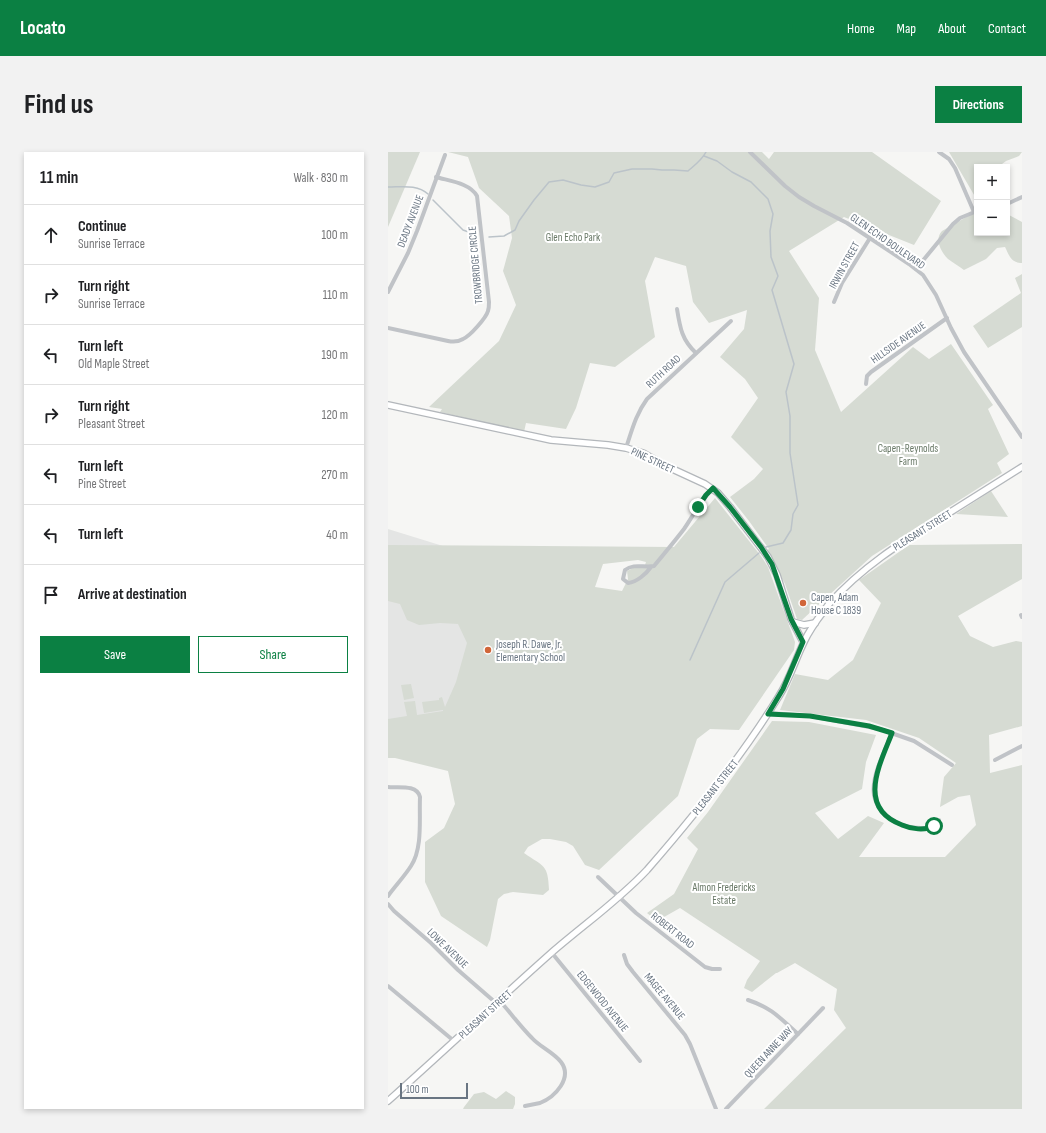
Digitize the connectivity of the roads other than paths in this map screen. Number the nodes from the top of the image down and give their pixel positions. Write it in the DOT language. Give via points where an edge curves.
graph roads {
  1 [pos="750,152"];
  2 [pos="939,152"];
  3 [pos="445,155"];
  4 [pos="436,177"];
  5 [pos="1022,197"];
  6 [pos="1010,203"];
  7 [pos="974,210"];
  8 [pos="974,212"];
  9 [pos="870,238"];
  10 [pos="916,269"];
  11 [pos="388,292"];
  12 [pos="834,302"];
  13 [pos="677,309"];
  14 [pos="947,318"];
  15 [pos="731,320"];
  16 [pos="388,328"];
  17 [pos="696,353"];
  18 [pos="866,384"];
  19 [pos="388,405"];
  20 [pos="1022,437"];
  21 [pos="626,448"];
  22 [pos="1022,467"];
  23 [pos="713,488"];
  24 [pos="651,567"];
  25 [pos="793,622"];
  26 [pos="815,623"];
  27 [pos="803,642"];
  28 [pos="768,714"];
  29 [pos="892,733"];
  30 [pos="1022,746"];
  31 [pos="995,760"];
  32 [pos="952,765"];
  33 [pos="388,787"];
  34 [pos="939,820"];
  35 [pos="598,877"];
  36 [pos="388,896"];
  37 [pos="619,897"];
  38 [pos="388,904"];
  39 [pos="552,953"];
  40 [pos="624,955"];
  41 [pos="720,969"];
  42 [pos="388,986"];
  43 [pos="748,1000"];
  44 [pos="497,1002"];
  45 [pos="823,1008"];
  46 [pos="798,1034"];
  47 [pos="454,1041"];
  48 [pos="640,1061"];
  49 [pos="388,1101"];
  50 [pos="525,1106"];
  51 [pos="716,1109"];
  52 [pos="726,1109"];
  1 -- 9 [label="street, GLEN ECHO BOULEVARD" via="799,197"];
  2 -- 7 [label="street" via="949,159 955,168"];
  3 -- 4 [label="street, DEADY AVENUE"];
  4 -- 11 [label="street, DEADY AVENUE" via="408,253"];
  4 -- 16 [label="street, TROWBRIDGE CIRCLE" via="467,186 477,196 488,311 468,336 458,341 448,342"];
  5 -- 6 [label="street"];
  8 -- 10 [label="street" via="953,224"];
  9 -- 10 [label="street, GLEN ECHO BOULEVARD"];
  9 -- 12 [label="street, IRWIN STREET" via="842,283"];
  10 -- 14 [label="street, GLEN ECHO BOULEVARD" via="932,289"];
  13 -- 17 [label="street" via="683,337"];
  14 -- 18 [label="street, HILLSIDE AVENUE" via="871,372 867,376"];
  14 -- 20 [label="street, GLEN ECHO BOULEVARD" via="964,352"];
  15 -- 17 [label="street, RUTH ROAD"];
  17 -- 21 [label="street, RUTH ROAD" via="644,403 637,415"];
  19 -- 21 [label="main road, PINE STREET" via="551,440"];
  21 -- 23 [label="main road, PINE STREET" via="643,453"];
  22 -- 26 [label="main road, PLEASANT STREET" via="885,554 845,587"];
  23 -- 24 [label="street" via="684,529"];
  23 -- 25 [label="main road, PINE STREET" via="768,557"];
  24 -- 24 [label="street" via="636,581 628,583 623,579 628,568"];
  25 -- 26 [label="main road" via="804,625"];
  25 -- 27 [label="main road, PINE STREET"];
  26 -- 27 [label="main road, PLEASANT STREET"];
  27 -- 28 [label="main road, PLEASANT STREET" via="783,689"];
  28 -- 29 [label="street" via="810,716 869,726"];
  28 -- 37 [label="main road, PLEASANT STREET" via="724,777 645,872"];
  29 -- 32 [label="street" via="914,741"];
  29 -- 34 [label="street" via="876,776 874,790 877,805 887,817 906,827 928,828"];
  30 -- 31 [label="street"];
  33 -- 36 [label="street" via="413,788 420,796 417,853 410,867"];
  35 -- 37 [label="street, ROBERT ROAD"];
  37 -- 39 [label="main road, PLEASANT STREET"];
  37 -- 41 [label="street, ROBERT ROAD" via="705,967"];
  38 -- 44 [label="street, LOWE AVENUE" via="458,970"];
  39 -- 44 [label="main road, PLEASANT STREET"];
  39 -- 48 [label="street, EDGEWOOD AVENUE"];
  40 -- 51 [label="street, MAGEE AVENUE" via="633,972 685,1035"];
  42 -- 47 [label="street"];
  43 -- 46 [label="street" via="773,1011"];
  44 -- 47 [label="main road, PLEASANT STREET"];
  44 -- 50 [label="street, LOWE AVENUE" via="534,1040 560,1061 565,1070 563,1082 556,1092 540,1102"];
  45 -- 46 [label="street, QUEEN ANNE WAY"];
  46 -- 52 [label="street, QUEEN ANNE WAY"];
  47 -- 49 [label="main road, PLEASANT STREET"];
}
